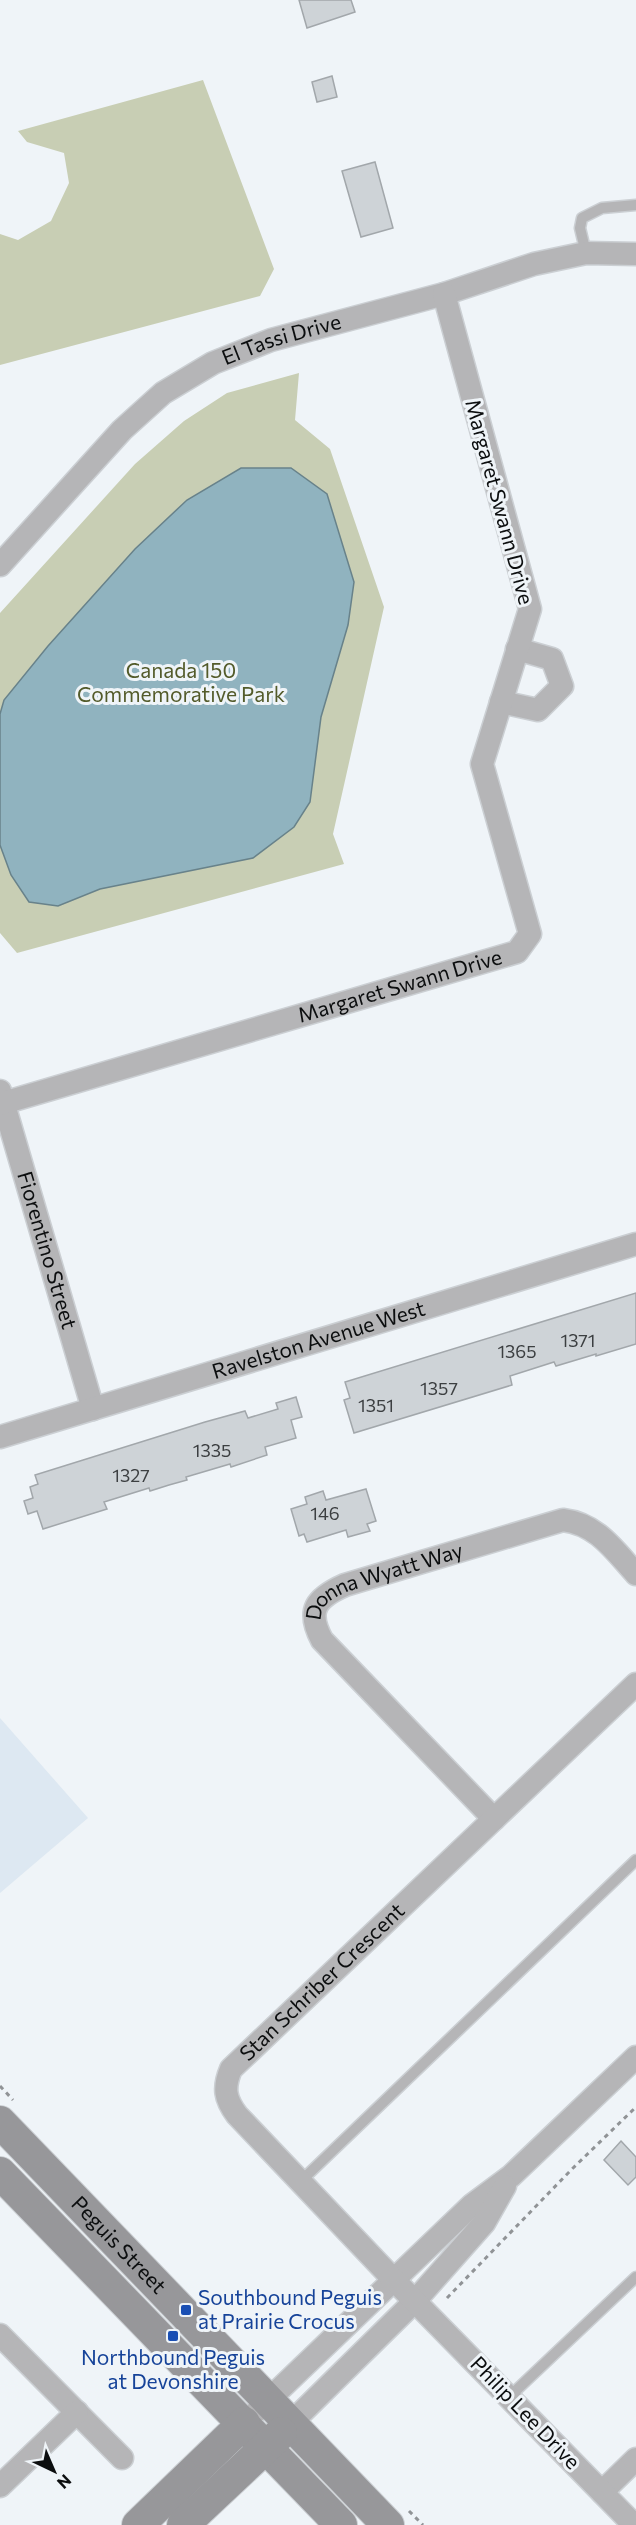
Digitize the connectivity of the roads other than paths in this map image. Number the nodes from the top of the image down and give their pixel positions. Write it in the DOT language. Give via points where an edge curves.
graph roads {
  1 [pos="636,205"];
  2 [pos="586,253"];
  3 [pos="636,254"];
  4 [pos="444,294"];
  5 [pos="0,565"];
  6 [pos="517,649"];
  7 [pos="501,702"];
  8 [pos="1,1099"];
  9 [pos="636,1244"];
  10 [pos="93,1409"];
  11 [pos="0,1437"];
  12 [pos="636,1574"];
  13 [pos="636,1684"];
  14 [pos="495,1819"];
  15 [pos="636,1860"];
  16 [pos="636,2057"];
  17 [pos="7,2112"];
  18 [pos="0,2173"];
  19 [pos="511,2176"];
  20 [pos="301,2181"];
  21 [pos="636,2277"];
  22 [pos="393,2279"];
  23 [pos="415,2301"];
  24 [pos="0,2335"];
  25 [pos="510,2396"];
  26 [pos="268,2402"];
  27 [pos="77,2412"];
  28 [pos="244,2423"];
  29 [pos="290,2424"];
  30 [pos="266,2447"];
  31 [pos="122,2458"];
  32 [pos="636,2459"];
  33 [pos="0,2486"];
  34 [pos="602,2492"];
  35 [pos="138,2525"];
  36 [pos="183,2525"];
  37 [pos="341,2525"];
  38 [pos="388,2525"];
  39 [pos="634,2525"];
  1 -- 2 [label="lane" via="602,208 582,218 580,228"];
  2 -- 3 [label="street, El Tassi Drive"];
  2 -- 4 [label="street, El Tassi Drive" via="534,264"];
  4 -- 5 [label="street, El Tassi Drive" via="271,340 213,363 163,393 122,430"];
  4 -- 6 [label="street, Margaret Swann Drive" via="530,609"];
  6 -- 7 [label="street, Margaret Swann Drive"];
  6 -- 7 [label="street" via="552,659 562,686 538,710"];
  7 -- 8 [label="street, Margaret Swann Drive" via="482,764 530,934 518,952"];
  8 -- 10 [label="street, Fiorentino Street"];
  9 -- 10 [label="street, Ravelston Avenue West"];
  10 -- 11 [label="street, Ravelston Avenue West"];
  12 -- 14 [label="street, Donna Wyatt Way" via="597,1532 579,1522 563,1520 345,1585 329,1592 316,1607 314,1624 322,1640"];
  13 -- 14 [label="street, Stan Schriber Crescent"];
  14 -- 20 [label="street, Stan Schriber Crescent" via="231,2069 225,2083 226,2100"];
  15 -- 20 [label="lane"];
  16 -- 19 [label="street"];
  17 -- 26 [label="street, Peguis Street"];
  18 -- 28 [label="street, Peguis Street"];
  19 -- 22 [label="street" via="472,2205"];
  19 -- 23 [label="street" via="484,2223"];
  20 -- 22 [label="street, Stan Schriber Crescent"];
  21 -- 25 [label="lane"];
  22 -- 23 [label="street, Stan Schriber Crescent"];
  22 -- 26 [label="street"];
  23 -- 25 [label="street, Philip Lee Drive"];
  23 -- 29 [label="street"];
  24 -- 27 [label="street"];
  25 -- 34 [label="street, Philip Lee Drive"];
  26 -- 28 [label="street"];
  26 -- 29 [label="street, Peguis Street"];
  27 -- 31 [label="street"];
  27 -- 33 [label="street"];
  28 -- 30 [label="street, Peguis Street"];
  28 -- 35 [label="street"];
  29 -- 30 [label="street"];
  29 -- 38 [label="street, Peguis Street"];
  30 -- 36 [label="street"];
  30 -- 37 [label="street, Peguis Street"];
  32 -- 34 [label="street"];
  34 -- 39 [label="street, Philip Lee Drive"];
}
